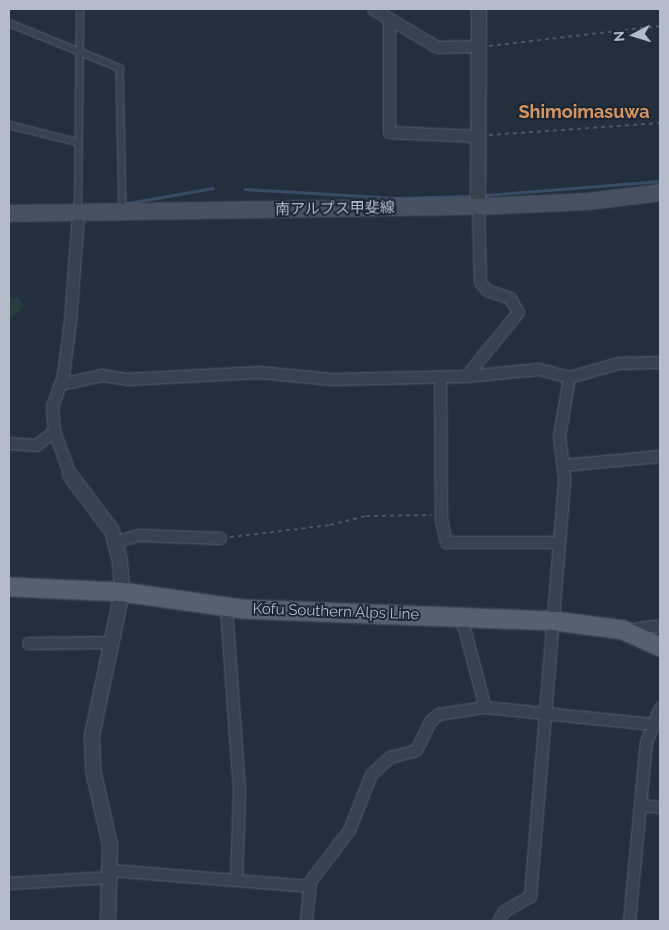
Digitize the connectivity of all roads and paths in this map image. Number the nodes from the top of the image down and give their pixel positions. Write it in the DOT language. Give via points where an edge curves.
graph roads {
  1 [pos="80,9"];
  2 [pos="373,9"];
  3 [pos="479,9"];
  4 [pos="389,22"];
  5 [pos="9,23"];
  6 [pos="660,26"];
  7 [pos="478,46"];
  8 [pos="79,52"];
  9 [pos="660,123"];
  10 [pos="9,125"];
  11 [pos="477,136"];
  12 [pos="77,142"];
  13 [pos="660,192"];
  14 [pos="478,206"];
  15 [pos="9,212"];
  16 [pos="124,214"];
  17 [pos="78,215"];
  18 [pos="660,362"];
  19 [pos="440,376"];
  20 [pos="466,376"];
  21 [pos="569,377"];
  22 [pos="60,384"];
  23 [pos="54,431"];
  24 [pos="9,442"];
  25 [pos="660,456"];
  26 [pos="563,465"];
  27 [pos="70,474"];
  28 [pos="441,514"];
  29 [pos="220,538"];
  30 [pos="117,541"];
  31 [pos="559,542"];
  32 [pos="9,587"];
  33 [pos="122,592"];
  34 [pos="226,608"];
  35 [pos="461,617"];
  36 [pos="555,621"];
  37 [pos="660,625"];
  38 [pos="624,630"];
  39 [pos="112,642"];
  40 [pos="28,643"];
  41 [pos="660,647"];
  42 [pos="484,707"];
  43 [pos="660,708"];
  44 [pos="544,712"];
  45 [pos="652,724"];
  46 [pos="641,805"];
  47 [pos="660,807"];
  48 [pos="111,873"];
  49 [pos="236,880"];
  50 [pos="9,883"];
  51 [pos="310,886"];
  52 [pos="108,921"];
  53 [pos="306,921"];
  54 [pos="498,921"];
  55 [pos="628,921"];
  1 -- 8 [label="lane"];
  2 -- 4 [label="street"];
  3 -- 7 [label="street"];
  4 -- 7 [label="street" via="437,47"];
  4 -- 11 [label="street" via="389,132"];
  5 -- 8 [label="lane"];
  6 -- 7 [label="path" via="568,40"];
  7 -- 11 [label="street"];
  8 -- 12 [label="lane"];
  8 -- 16 [label="lane" via="120,68"];
  9 -- 11 [label="path"];
  10 -- 12 [label="lane"];
  11 -- 14 [label="street"];
  12 -- 17 [label="lane"];
  13 -- 14 [label="main road, 南アルプス甲斐線" via="588,201"];
  14 -- 16 [label="main road, 南アルプス甲斐線"];
  14 -- 20 [label="street" via="480,282 487,290 510,298 518,312"];
  15 -- 17 [label="main road, 南アルプス甲斐線"];
  16 -- 17 [label="main road, 南アルプス甲斐線"];
  17 -- 22 [label="street" via="70,321"];
  18 -- 21 [label="street" via="618,363"];
  19 -- 20 [label="street"];
  19 -- 22 [label="street" via="332,379 259,372 127,379 102,375"];
  19 -- 28 [label="street"];
  20 -- 21 [label="street" via="539,369"];
  21 -- 26 [label="street" via="559,436"];
  22 -- 23 [label="street" via="52,407"];
  23 -- 24 [label="street" via="36,445"];
  23 -- 27 [label="street"];
  25 -- 26 [label="street"];
  26 -- 31 [label="street"];
  27 -- 30 [label="street"];
  28 -- 29 [label="path" via="366,516 330,525"];
  28 -- 31 [label="street" via="446,542"];
  29 -- 30 [label="street" via="138,535"];
  30 -- 33 [label="street"];
  31 -- 36 [label="street"];
  32 -- 33 [label="main road, Kofu Southern Alps Line"];
  33 -- 34 [label="main road, Kofu Southern Alps Line"];
  33 -- 39 [label="street"];
  34 -- 35 [label="main road, Kofu Southern Alps Line"];
  34 -- 49 [label="street" via="239,791"];
  35 -- 36 [label="main road, Kofu Southern Alps Line"];
  35 -- 42 [label="street"];
  36 -- 38 [label="main road, Kofu Southern Alps Line"];
  36 -- 44 [label="street"];
  37 -- 38 [label="street"];
  38 -- 41 [label="main road, Kofu Southern Alps Line"];
  39 -- 40 [label="street"];
  39 -- 48 [label="street" via="92,735 93,770 110,846"];
  42 -- 44 [label="street"];
  42 -- 51 [label="street" via="438,714 430,721 416,750 379,764 361,792 339,847"];
  43 -- 45 [label="street"];
  44 -- 45 [label="street"];
  44 -- 54 [label="street" via="530,896 504,912"];
  45 -- 46 [label="street" via="646,742"];
  46 -- 47 [label="street"];
  46 -- 55 [label="street"];
  48 -- 49 [label="street"];
  48 -- 50 [label="street"];
  48 -- 52 [label="street"];
  49 -- 51 [label="street"];
  51 -- 53 [label="street"];
}
